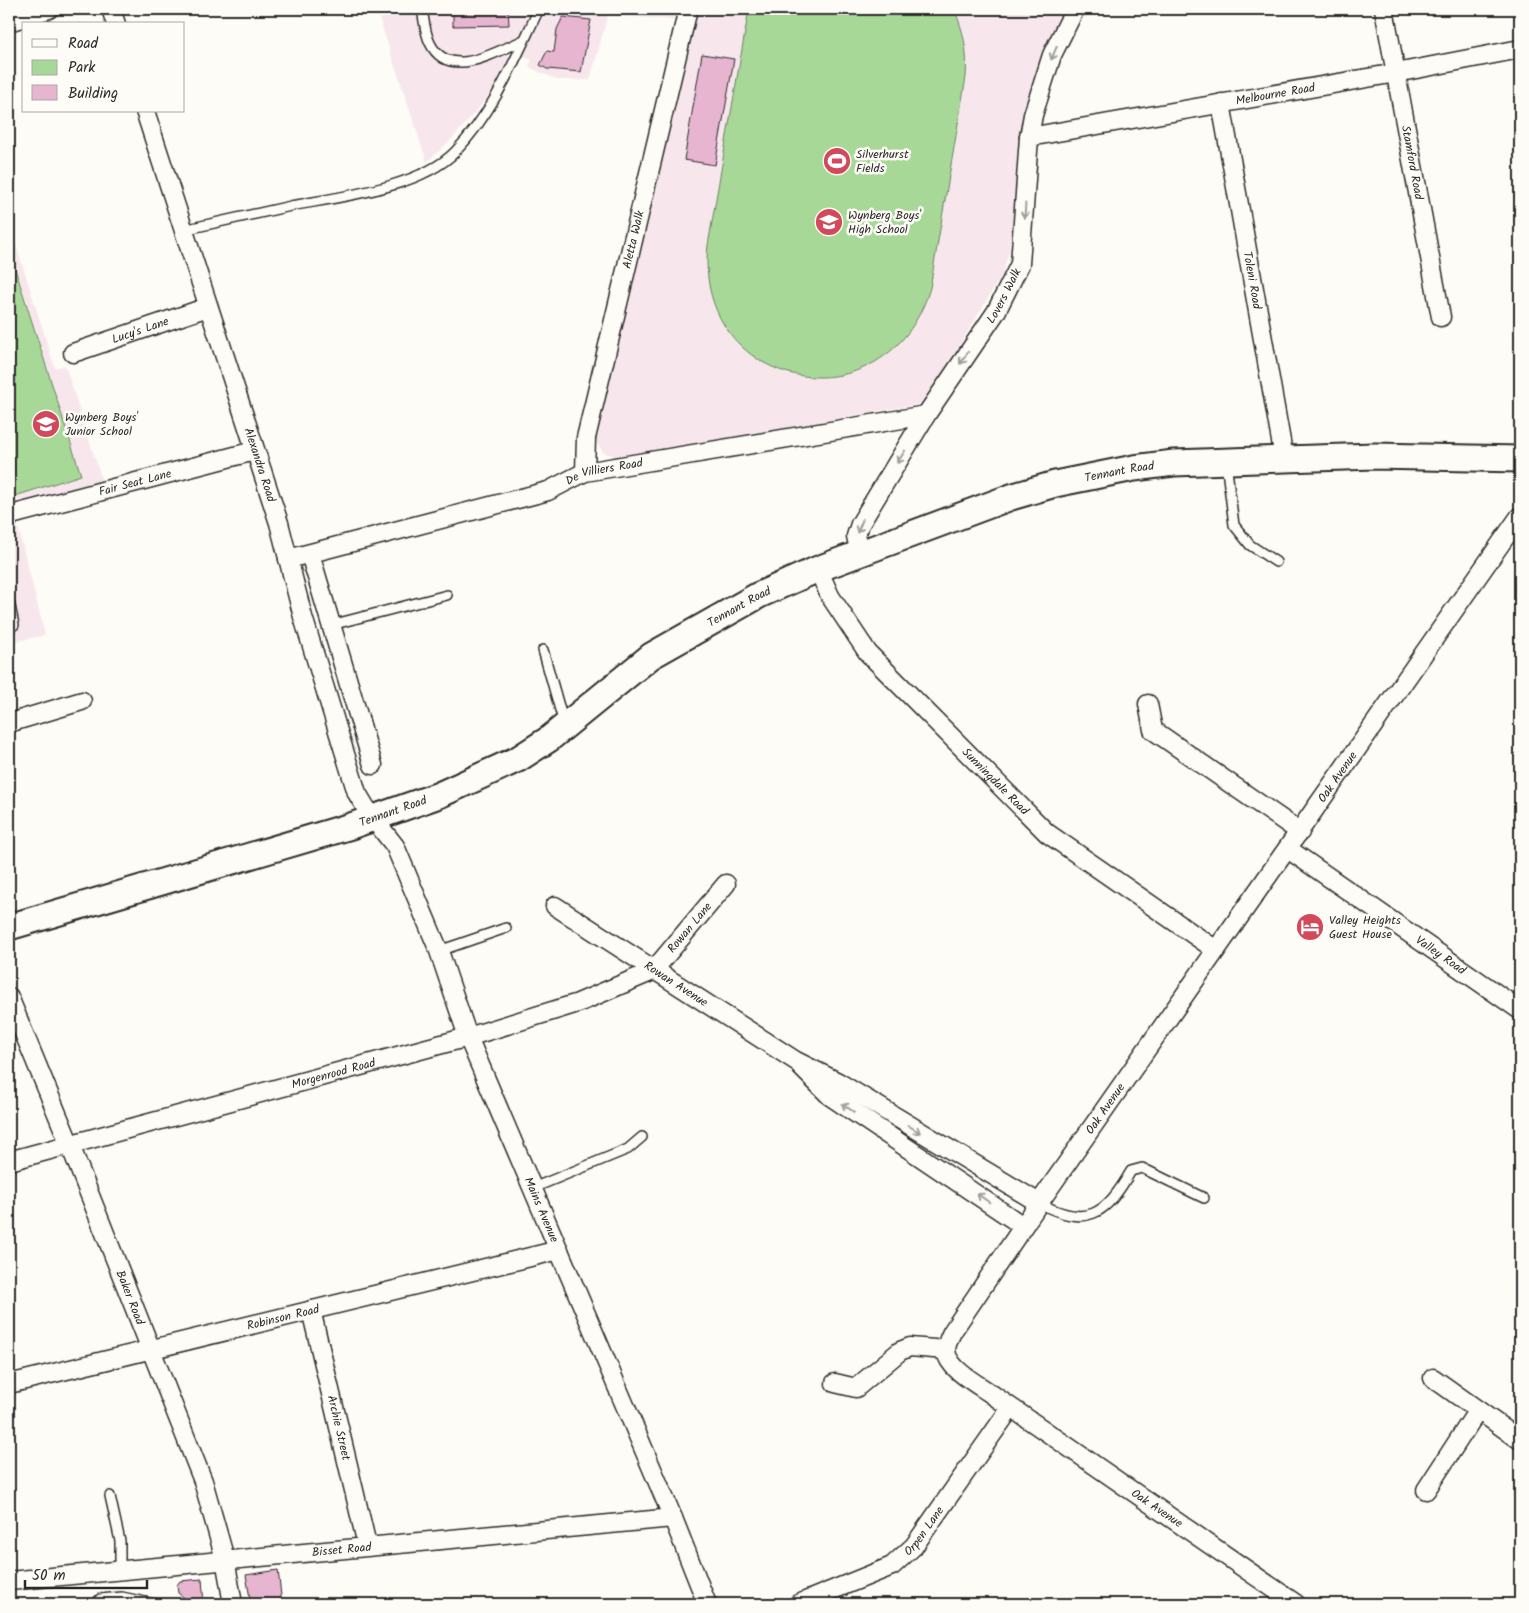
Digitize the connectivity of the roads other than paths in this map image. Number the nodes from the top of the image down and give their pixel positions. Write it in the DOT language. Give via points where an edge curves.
graph roads {
  1 [pos="49,9"];
  2 [pos="111,9"];
  3 [pos="422,9"];
  4 [pos="539,9"];
  5 [pos="1075,9"];
  6 [pos="1384,9"];
  7 [pos="687,11"];
  8 [pos="9,22"];
  9 [pos="115,22"];
  10 [pos="524,40"];
  11 [pos="1520,49"];
  12 [pos="1396,73"];
  13 [pos="1221,103"];
  14 [pos="145,112"];
  15 [pos="1029,137"];
  16 [pos="183,230"];
  17 [pos="208,307"];
  18 [pos="1441,317"];
  19 [pos="73,353"];
  20 [pos="926,415"];
  21 [pos="254,451"];
  22 [pos="1284,458"];
  23 [pos="1520,459"];
  24 [pos="1226,460"];
  25 [pos="585,472"];
  26 [pos="1520,516"];
  27 [pos="11,519"];
  28 [pos="310,554"];
  29 [pos="860,554"];
  30 [pos="288,559"];
  31 [pos="1276,562"];
  32 [pos="818,569"];
  33 [pos="447,595"];
  34 [pos="323,598"];
  35 [pos="9,601"];
  36 [pos="300,605"];
  37 [pos="331,625"];
  38 [pos="9,626"];
  39 [pos="308,632"];
  40 [pos="543,650"];
  41 [pos="82,701"];
  42 [pos="1148,704"];
  43 [pos="358,713"];
  44 [pos="334,721"];
  45 [pos="9,724"];
  46 [pos="564,727"];
  47 [pos="373,765"];
  48 [pos="373,818"];
  49 [pos="1300,832"];
  50 [pos="1288,849"];
  51 [pos="726,884"];
  52 [pos="555,906"];
  53 [pos="9,927"];
  54 [pos="506,928"];
  55 [pos="1216,950"];
  56 [pos="439,952"];
  57 [pos="653,970"];
  58 [pos="9,997"];
  59 [pos="1520,1010"];
  60 [pos="468,1036"];
  61 [pos="796,1061"];
  62 [pos="642,1137"];
  63 [pos="70,1145"];
  64 [pos="9,1162"];
  65 [pos="533,1188"];
  66 [pos="1204,1198"];
  67 [pos="1039,1203"];
  68 [pos="1023,1226"];
  69 [pos="559,1250"];
  70 [pos="311,1310"];
  71 [pos="150,1350"];
  72 [pos="946,1350"];
  73 [pos="1432,1378"];
  74 [pos="9,1384"];
  75 [pos="834,1384"];
  76 [pos="1010,1408"];
  77 [pos="1478,1410"];
  78 [pos="1520,1440"];
  79 [pos="1426,1490"];
  80 [pos="110,1496"];
  81 [pos="673,1518"];
  82 [pos="367,1545"];
  83 [pos="225,1559"];
  84 [pos="120,1569"];
  85 [pos="9,1581"];
  86 [pos="96,1604"];
  87 [pos="154,1604"];
  88 [pos="233,1604"];
  89 [pos="707,1604"];
  90 [pos="798,1604"];
  91 [pos="1296,1604"];
  1 -- 8 [label="street"];
  2 -- 9 [label="street"];
  3 -- 10 [label="lane" via="434,50 454,62 468,62"];
  4 -- 10 [label="lane"];
  5 -- 15 [label="street, Lovers Walk, one-way" via="1052,55"];
  6 -- 12 [label="street, Stamford Road"];
  7 -- 25 [label="street, Aletta Walk" via="586,438"];
  10 -- 16 [label="lane" via="481,121 453,154 436,166 399,183"];
  11 -- 12 [label="street, Melbourne Road"];
  12 -- 13 [label="street, Melbourne Road"];
  12 -- 18 [label="street, Stamford Road"];
  13 -- 15 [label="street, Melbourne Road"];
  13 -- 22 [label="street, Toleni Road"];
  14 -- 16 [label="street, Alexandra Road"];
  15 -- 20 [label="street, Lovers Walk, one-way" via="1020,264 996,312"];
  16 -- 17 [label="street, Alexandra Road"];
  17 -- 19 [label="street, Lucy's Lane"];
  17 -- 21 [label="street, Alexandra Road"];
  20 -- 25 [label="street, De Villiers Road"];
  20 -- 29 [label="street, Lovers Walk, one-way" via="860,524 856,536"];
  21 -- 27 [label="street, Fair Seat Lane"];
  21 -- 30 [label="street, Alexandra Road"];
  22 -- 23 [label="main road, Tennant Road"];
  22 -- 24 [label="main road, Tennant Road"];
  24 -- 29 [label="main road, Tennant Road" via="1134,468 1055,484 1011,497"];
  24 -- 31 [label="lane" via="1234,525 1250,545"];
  25 -- 28 [label="street, De Villiers Road" via="548,491"];
  26 -- 49 [label="street, Oak Avenue"];
  28 -- 30 [label="street, De Villiers Road"];
  28 -- 34 [label="street"];
  29 -- 32 [label="main road, Tennant Road"];
  30 -- 36 [label="street, Alexandra Road"];
  32 -- 46 [label="main road, Tennant Road" via="759,595 673,642"];
  32 -- 55 [label="street, Sunningdale Road" via="830,596 868,653 1047,833"];
  33 -- 37 [label="lane"];
  34 -- 36 [label="street"];
  34 -- 37 [label="street"];
  35 -- 38 [label="lane" via="14,625"];
  36 -- 39 [label="street, Alexandra Road"];
  37 -- 39 [label="street"];
  37 -- 43 [label="street"];
  39 -- 44 [label="street, Alexandra Road"];
  40 -- 46 [label="lane"];
  41 -- 45 [label="street"];
  42 -- 49 [label="street" via="1153,730"];
  43 -- 44 [label="street"];
  43 -- 47 [label="street"];
  44 -- 48 [label="street, Alexandra Road" via="357,793"];
  46 -- 48 [label="main road, Tennant Road" via="518,759 439,795"];
  48 -- 53 [label="main road, Tennant Road"];
  48 -- 56 [label="street, Mains Avenue" via="392,840"];
  49 -- 50 [label="street, Oak Avenue"];
  50 -- 55 [label="street, Oak Avenue"];
  50 -- 59 [label="street, Valley Road"];
  51 -- 57 [label="street, Rowan Lane"];
  52 -- 57 [label="street, Rowan Avenue"];
  54 -- 56 [label="lane"];
  55 -- 67 [label="street, Oak Avenue"];
  56 -- 60 [label="street, Mains Avenue"];
  57 -- 60 [label="street, Morgenrood Road" via="578,1003"];
  57 -- 61 [label="street, Rowan Avenue"];
  58 -- 63 [label="street, Baker Road"];
  60 -- 63 [label="street, Morgenrood Road"];
  60 -- 65 [label="street, Mains Avenue"];
  61 -- 67 [label="street, Rowan Avenue, one-way" via="838,1082"];
  68 -- 61 [label="street, Rowan Avenue, one-way" via="830,1096"];
  62 -- 65 [label="lane" via="628,1148"];
  63 -- 64 [label="street, Morgenrood Road"];
  63 -- 71 [label="street, Baker Road"];
  65 -- 69 [label="street, Mains Avenue"];
  66 -- 67 [label="lane" via="1142,1168 1131,1171 1120,1190 1096,1214 1076,1217 1059,1214"];
  67 -- 68 [label="street, Oak Avenue"];
  68 -- 72 [label="street, Oak Avenue" via="952,1332"];
  69 -- 70 [label="street, Robinson Road"];
  69 -- 81 [label="street, Mains Avenue"];
  70 -- 71 [label="street, Robinson Road"];
  70 -- 82 [label="street, Archie Street"];
  71 -- 74 [label="street, Robinson Road"];
  71 -- 83 [label="street, Baker Road" via="203,1481"];
  72 -- 75 [label="street" via="910,1347 900,1351 856,1388"];
  72 -- 76 [label="street, Oak Avenue" via="956,1368"];
  73 -- 77 [label="street"];
  76 -- 90 [label="street, Orpen Lane" via="904,1556 892,1566"];
  76 -- 91 [label="street, Oak Avenue"];
  77 -- 78 [label="street"];
  77 -- 79 [label="street"];
  80 -- 84 [label="lane" via="120,1541"];
  81 -- 82 [label="street, Bisset Road"];
  81 -- 89 [label="street, Mains Avenue"];
  82 -- 83 [label="street, Bisset Road"];
  83 -- 84 [label="street, Bisset Road"];
  83 -- 88 [label="street, Baker Road"];
  84 -- 85 [label="street, Bisset Road"];
  86 -- 87 [label="lane" via="100,1599 122,1597"];
}
